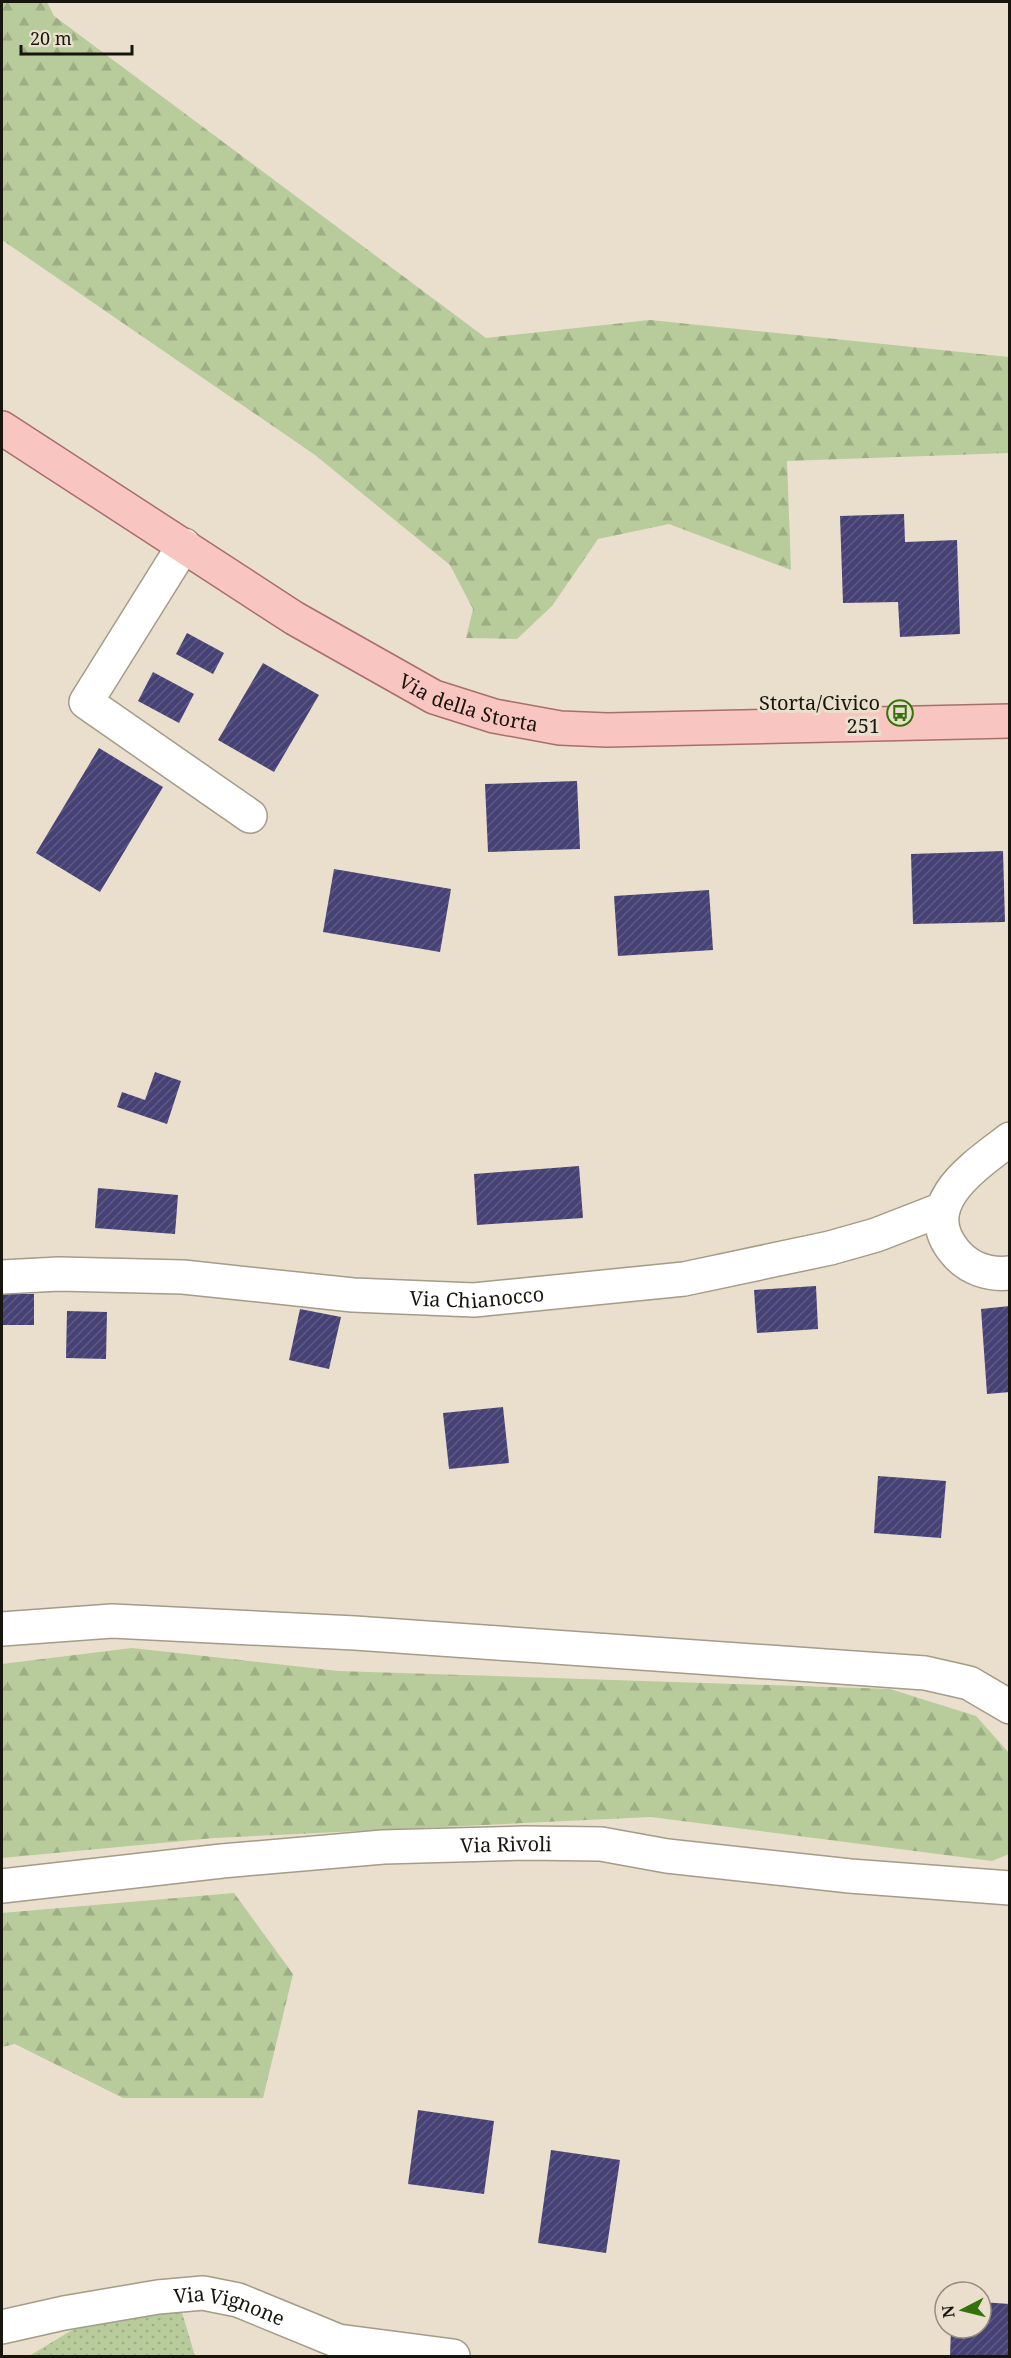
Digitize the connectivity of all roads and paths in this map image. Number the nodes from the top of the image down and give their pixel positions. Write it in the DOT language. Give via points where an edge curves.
graph roads {
  1 [pos="2,428"];
  2 [pos="184,545"];
  3 [pos="1010,721"];
  4 [pos="250,816"];
  5 [pos="1010,1138"];
  6 [pos="943,1209"];
  7 [pos="1010,1273"];
  8 [pos="2,1277"];
  9 [pos="2,1629"];
  10 [pos="1010,1707"];
  11 [pos="2,1886"];
  12 [pos="1010,1888"];
  13 [pos="2,2327"];
  14 [pos="453,2356"];
  1 -- 2 [label="main road, Via della Storta"];
  2 -- 3 [label="main road, Via della Storta" via="348,651 434,697 494,716 560,728 607,730"];
  2 -- 4 [label="street" via="86,702"];
  5 -- 6 [label="street" via="971,1170 948,1196"];
  6 -- 7 [label="street" via="943,1235 958,1256 980,1270"];
  6 -- 8 [label="street, Via Chianocco" via="830,1248 684,1279 474,1300 353,1295 183,1277"];
  9 -- 10 [label="street" via="112,1621 366,1634 924,1673 969,1683"];
  11 -- 12 [label="street, Via Rivoli" via="383,1847 525,1843 601,1844 667,1856"];
  13 -- 14 [label="street, Via Vignone" via="158,2296 203,2293 238,2300 338,2341"];
}
